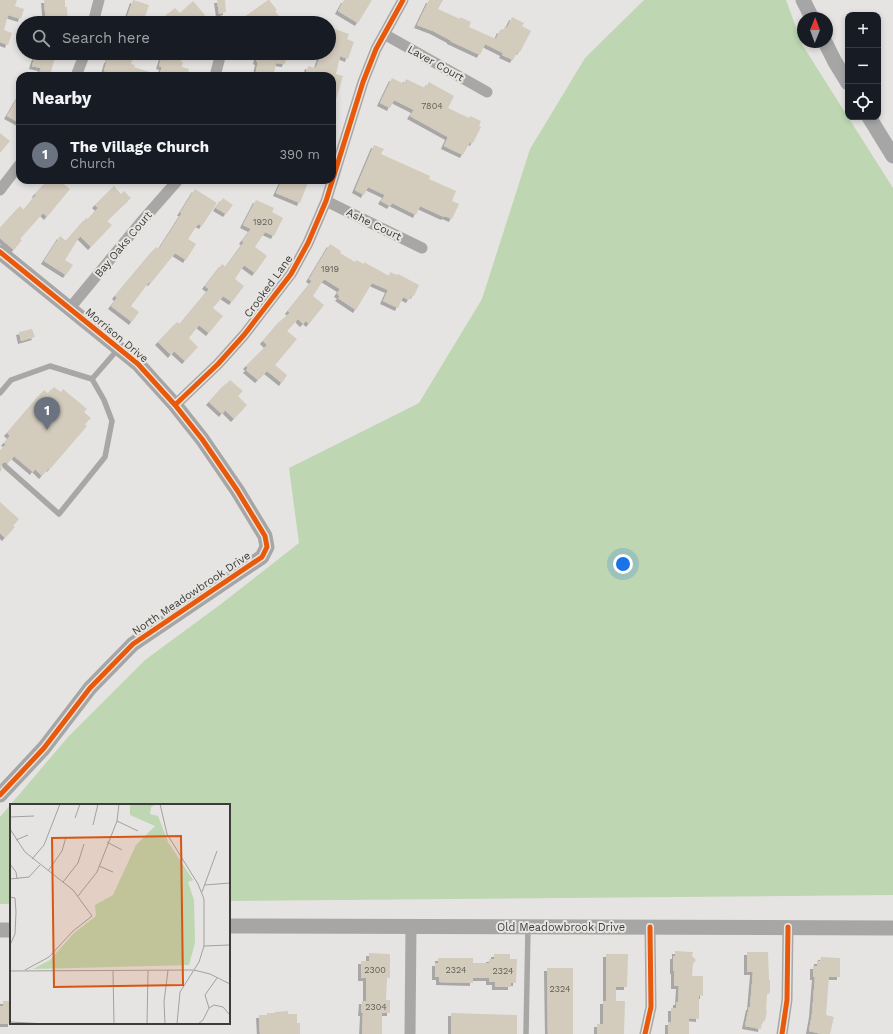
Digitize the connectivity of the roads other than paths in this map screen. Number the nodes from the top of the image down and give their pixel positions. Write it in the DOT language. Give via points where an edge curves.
graph roads {
  1 [pos="99,0"];
  2 [pos="402,0"];
  3 [pos="803,0"];
  4 [pos="809,12"];
  5 [pos="95,16"];
  6 [pos="384,34"];
  7 [pos="827,48"];
  8 [pos="82,60"];
  9 [pos="219,60"];
  10 [pos="78,72"];
  11 [pos="216,72"];
  12 [pos="845,78"];
  13 [pos="487,92"];
  14 [pos="871,120"];
  15 [pos="893,156"];
  16 [pos="336,168"];
  17 [pos="16,169"];
  18 [pos="174,184"];
  19 [pos="331,184"];
  20 [pos="0,190"];
  21 [pos="326,200"];
  22 [pos="422,248"];
  23 [pos="0,252"];
  24 [pos="70,308"];
  25 [pos="119,348"];
  26 [pos="92,379"];
  27 [pos="0,393"];
  28 [pos="175,405"];
  29 [pos="5,466"];
  30 [pos="266,550"];
  31 [pos="0,796"];
  32 [pos="230,926"];
  33 [pos="528,926"];
  34 [pos="411,927"];
  35 [pos="650,927"];
  36 [pos="788,927"];
  37 [pos="893,928"];
  38 [pos="410,1034"];
  39 [pos="526,1034"];
  40 [pos="645,1034"];
  41 [pos="782,1034"];
  1 -- 5 [label="street"];
  2 -- 6 [label="street, Crooked Lane"];
  3 -- 4 [label="main road"];
  6 -- 13 [label="street, Laver Court"];
  6 -- 16 [label="street, Crooked Lane" via="363,82"];
  7 -- 12 [label="main road"];
  8 -- 10 [label="street"];
  9 -- 11 [label="street"];
  14 -- 15 [label="main road"];
  17 -- 20 [label="street"];
  18 -- 24 [label="street, Bay Oaks Court"];
  19 -- 21 [label="street, Crooked Lane"];
  21 -- 22 [label="street, Ashe Court"];
  21 -- 28 [label="street, Crooked Lane" via="308,243 291,274 244,335"];
  23 -- 24 [label="main road, Morrison Drive"];
  24 -- 25 [label="main road, Morrison Drive"];
  25 -- 26 [label="lane"];
  25 -- 28 [label="main road, Morrison Drive" via="138,364"];
  26 -- 27 [label="lane" via="50,366 10,380"];
  26 -- 29 [label="lane" via="112,421 105,457 59,514"];
  28 -- 30 [label="main road, Morrison Drive" via="202,439 241,497 265,536"];
  30 -- 31 [label="main road, North Meadowbrook Drive" via="262,557 134,644 90,688 44,748"];
  32 -- 34 [label="main road, Old Meadowbrook Drive"];
  33 -- 34 [label="main road, Old Meadowbrook Drive"];
  33 -- 35 [label="main road, Old Meadowbrook Drive"];
  33 -- 39 [label="lane"];
  34 -- 38 [label="street"];
  35 -- 36 [label="main road, Old Meadowbrook Drive"];
  35 -- 40 [label="street" via="651,1008"];
  36 -- 37 [label="main road, Old Meadowbrook Drive"];
  36 -- 41 [label="street" via="787,1000"];
}
